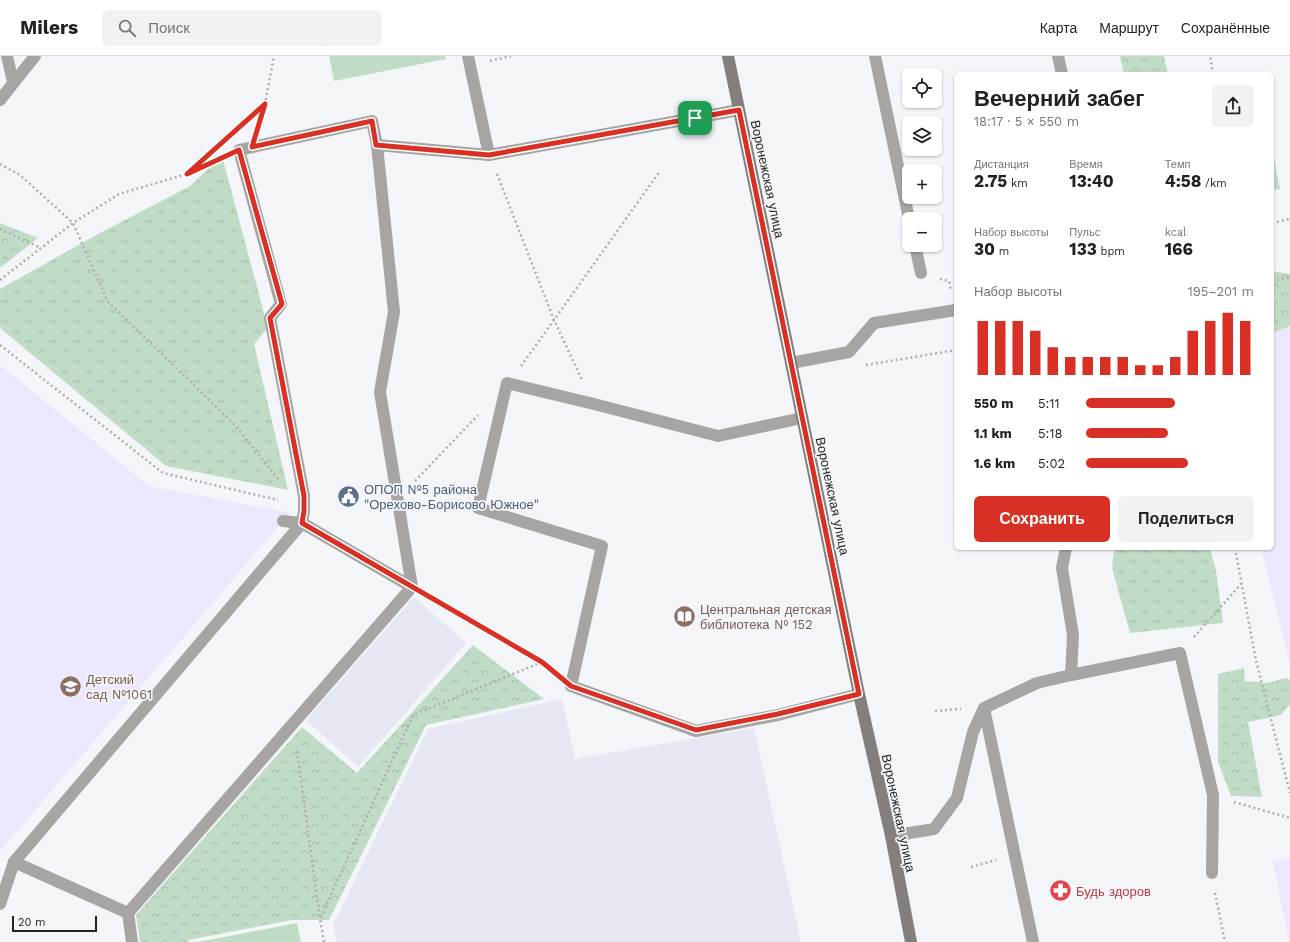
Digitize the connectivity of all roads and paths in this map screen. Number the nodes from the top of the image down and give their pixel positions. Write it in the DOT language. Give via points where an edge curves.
graph roads {
  1 [pos="8,56"];
  2 [pos="35,56"];
  3 [pos="274,56"];
  4 [pos="468,56"];
  5 [pos="728,56"];
  6 [pos="875,56"];
  7 [pos="1058,56"];
  8 [pos="1210,56"];
  9 [pos="1062,72"];
  10 [pos="1211,72"];
  11 [pos="13,82"];
  12 [pos="0,100"];
  13 [pos="265,104"];
  14 [pos="739,110"];
  15 [pos="237,129"];
  16 [pos="220,144"];
  17 [pos="376,145"];
  18 [pos="252,147"];
  19 [pos="239,150"];
  20 [pos="489,155"];
  21 [pos="0,164"];
  22 [pos="660,171"];
  23 [pos="187,174"];
  24 [pos="908,212"];
  25 [pos="1290,219"];
  26 [pos="73,223"];
  27 [pos="1274,223"];
  28 [pos="0,229"];
  29 [pos="42,248"];
  30 [pos="916,252"];
  31 [pos="921,273"];
  32 [pos="1290,277"];
  33 [pos="0,280"];
  34 [pos="1274,281"];
  35 [pos="954,311"];
  36 [pos="554,320"];
  37 [pos="0,345"];
  38 [pos="954,350"];
  39 [pos="791,363"];
  40 [pos="860,366"];
  41 [pos="507,383"];
  42 [pos="594,404"];
  43 [pos="480,412"];
  44 [pos="802,418"];
  45 [pos="280,480"];
  46 [pos="398,500"];
  47 [pos="303,517"];
  48 [pos="283,521"];
  49 [pos="1058,550"];
  50 [pos="1066,550"];
  51 [pos="1235,550"];
  52 [pos="1062,568"];
  53 [pos="1241,584"];
  54 [pos="412,587"];
  55 [pos="1180,653"];
  56 [pos="542,662"];
  57 [pos="1071,675"];
  58 [pos="571,686"];
  59 [pos="859,694"];
  60 [pos="984,708"];
  61 [pos="293,723"];
  62 [pos="1290,793"];
  63 [pos="1213,795"];
  64 [pos="1290,818"];
  65 [pos="891,836"];
  66 [pos="14,862"];
  67 [pos="1212,874"];
  68 [pos="0,904"];
  69 [pos="128,913"];
  70 [pos="320,919"];
  71 [pos="132,942"];
  72 [pos="324,942"];
  73 [pos="911,942"];
  74 [pos="1033,942"];
  75 [pos="1225,942"];
  1 -- 11 [label="lane"];
  2 -- 11 [label="lane"];
  3 -- 13 [label="path"];
  4 -- 20 [label="lane"];
  5 -- 14 [label="street, Воронежская улица"];
  6 -- 24 [label="lane"];
  7 -- 9 [label="lane"];
  8 -- 10 [label="path"];
  11 -- 12 [label="lane"];
  13 -- 15 [label="path"];
  13 -- 18 [label="path"];
  14 -- 20 [label="lane"];
  14 -- 39 [label="street, Воронежская улица"];
  16 -- 23 [label="path"];
  17 -- 18 [label="lane" via="372,121"];
  17 -- 20 [label="lane"];
  17 -- 46 [label="lane" via="394,312 380,392"];
  18 -- 19 [label="lane"];
  19 -- 23 [label="path"];
  19 -- 47 [label="lane" via="282,304 270,318 304,496"];
  20 -- 36 [label="path"];
  21 -- 26 [label="path" via="20,174"];
  22 -- 36 [label="path"];
  23 -- 26 [label="path" via="119,194"];
  25 -- 27 [label="path"];
  26 -- 29 [label="path"];
  26 -- 45 [label="path" via="108,302 235,425"];
  28 -- 29 [label="path"];
  29 -- 33 [label="path"];
  30 -- 31 [label="lane"];
  31 -- 35 [label="path" via="949,281"];
  32 -- 34 [label="path"];
  35 -- 39 [label="lane" via="874,323 849,352"];
  36 -- 41 [label="path"];
  36 -- 42 [label="path"];
  37 -- 47 [label="path" via="163,473 284,502"];
  38 -- 40 [label="path"];
  39 -- 44 [label="street, Воронежская улица"];
  41 -- 42 [label="lane"];
  41 -- 58 [label="lane" via="478,508 602,546"];
  42 -- 44 [label="lane" via="718,436"];
  43 -- 46 [label="path"];
  44 -- 59 [label="street, Воронежская улица"];
  46 -- 54 [label="lane"];
  47 -- 48 [label="lane"];
  47 -- 54 [label="lane"];
  47 -- 66 [label="lane"];
  49 -- 52 [label="lane"];
  50 -- 52 [label="lane"];
  51 -- 53 [label="path"];
  52 -- 57 [label="lane" via="1073,635"];
  53 -- 55 [label="path"];
  53 -- 62 [label="path" via="1256,661"];
  54 -- 56 [label="path"];
  54 -- 61 [label="lane"];
  55 -- 57 [label="lane"];
  55 -- 63 [label="lane"];
  56 -- 58 [label="path"];
  56 -- 70 [label="path" via="413,714"];
  57 -- 60 [label="lane" via="1037,683"];
  58 -- 59 [label="lane" via="696,730 778,714"];
  59 -- 65 [label="street, Воронежская улица"];
  60 -- 65 [label="lane" via="973,732 957,798 934,829"];
  60 -- 74 [label="lane"];
  61 -- 69 [label="lane"];
  61 -- 70 [label="path"];
  63 -- 64 [label="path"];
  63 -- 67 [label="lane"];
  65 -- 73 [label="street, Воронежская улица"];
  66 -- 68 [label="lane"];
  66 -- 69 [label="lane"];
  67 -- 75 [label="path"];
  69 -- 71 [label="lane"];
  70 -- 72 [label="path"];
}
